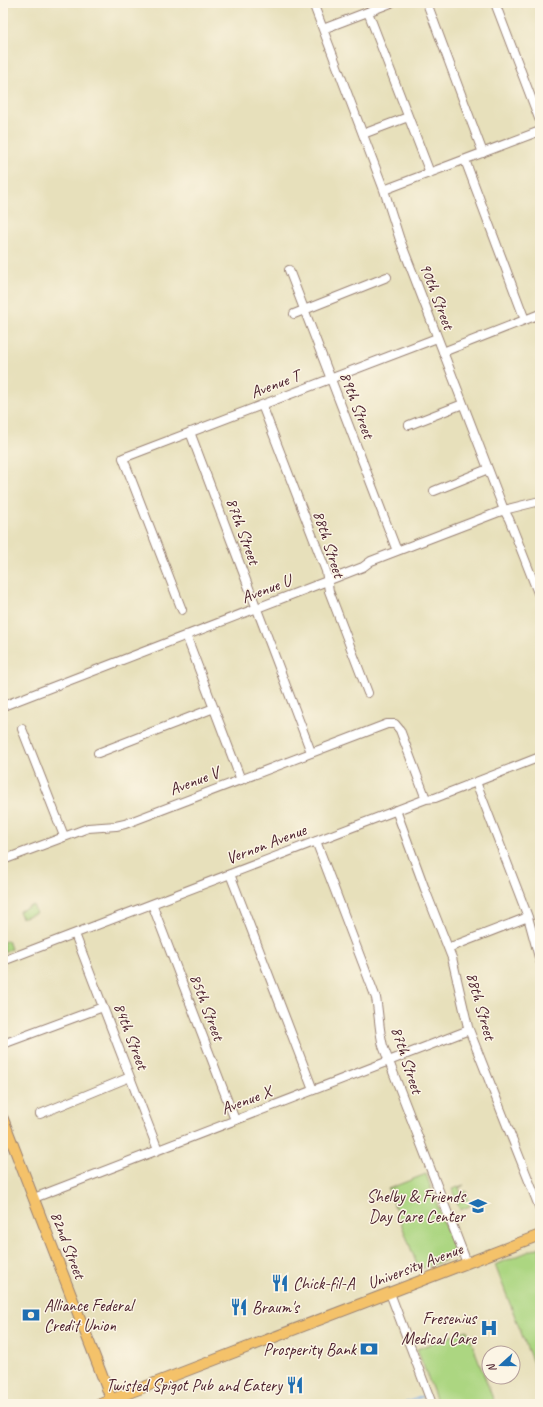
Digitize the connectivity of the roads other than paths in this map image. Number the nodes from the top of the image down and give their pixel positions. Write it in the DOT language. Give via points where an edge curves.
graph roads {
  1 [pos="313,3"];
  2 [pos="391,3"];
  3 [pos="427,3"];
  4 [pos="495,3"];
  5 [pos="368,12"];
  6 [pos="323,29"];
  7 [pos="408,117"];
  8 [pos="540,122"];
  9 [pos="540,131"];
  10 [pos="363,134"];
  11 [pos="483,153"];
  12 [pos="465,160"];
  13 [pos="430,173"];
  14 [pos="384,190"];
  15 [pos="289,270"];
  16 [pos="387,277"];
  17 [pos="305,310"];
  18 [pos="294,314"];
  19 [pos="540,314"];
  20 [pos="525,320"];
  21 [pos="437,338"];
  22 [pos="443,352"];
  23 [pos="331,379"];
  24 [pos="463,404"];
  25 [pos="262,405"];
  26 [pos="409,425"];
  27 [pos="190,432"];
  28 [pos="488,470"];
  29 [pos="434,491"];
  30 [pos="540,501"];
  31 [pos="504,510"];
  32 [pos="397,551"];
  33 [pos="327,581"];
  34 [pos="540,598"];
  35 [pos="256,608"];
  36 [pos="182,610"];
  37 [pos="186,636"];
  38 [pos="368,692"];
  39 [pos="3,706"];
  40 [pos="214,708"];
  41 [pos="22,729"];
  42 [pos="311,752"];
  43 [pos="98,753"];
  44 [pos="540,757"];
  45 [pos="241,780"];
  46 [pos="476,782"];
  47 [pos="426,799"];
  48 [pos="396,810"];
  49 [pos="64,836"];
  50 [pos="316,841"];
  51 [pos="3,860"];
  52 [pos="230,874"];
  53 [pos="152,904"];
  54 [pos="528,917"];
  55 [pos="75,934"];
  56 [pos="448,948"];
  57 [pos="3,961"];
  58 [pos="540,961"];
  59 [pos="103,1007"];
  60 [pos="469,1030"];
  61 [pos="3,1044"];
  62 [pos="389,1061"];
  63 [pos="130,1077"];
  64 [pos="313,1090"];
  65 [pos="40,1114"];
  66 [pos="235,1120"];
  67 [pos="4,1124"];
  68 [pos="158,1150"];
  69 [pos="34,1198"];
  70 [pos="540,1209"];
  71 [pos="540,1235"];
  72 [pos="466,1263"];
  73 [pos="390,1293"];
  74 [pos="112,1402"];
  75 [pos="100,1404"];
  76 [pos="432,1404"];
  1 -- 6 [label="street, 90th Street"];
  2 -- 5 [label="street"];
  3 -- 11 [label="street"];
  4 -- 8 [label="street"];
  5 -- 6 [label="street"];
  5 -- 7 [label="street"];
  6 -- 10 [label="street, 90th Street"];
  7 -- 10 [label="street"];
  7 -- 13 [label="street"];
  9 -- 11 [label="street"];
  10 -- 14 [label="street, 90th Street"];
  11 -- 12 [label="street"];
  12 -- 13 [label="street"];
  12 -- 20 [label="street"];
  13 -- 14 [label="street"];
  14 -- 21 [label="street, 90th Street"];
  15 -- 17 [label="street, 89th Street"];
  16 -- 17 [label="street"];
  17 -- 18 [label="street"];
  17 -- 23 [label="street, 89th Street"];
  19 -- 20 [label="street"];
  20 -- 22 [label="street"];
  21 -- 22 [label="street, 90th Street"];
  21 -- 23 [label="street, Avenue T"];
  22 -- 24 [label="street, 90th Street"];
  23 -- 25 [label="street, Avenue T"];
  23 -- 32 [label="street, 89th Street"];
  24 -- 26 [label="street"];
  24 -- 28 [label="street, 90th Street"];
  25 -- 27 [label="street, Avenue T"];
  25 -- 33 [label="street, 88th Street" via="326,571"];
  27 -- 35 [label="street, 87th Street"];
  27 -- 36 [label="street, Avenue T" via="123,458"];
  28 -- 29 [label="street"];
  28 -- 31 [label="street, 90th Street"];
  30 -- 31 [label="street, Avenue U"];
  31 -- 32 [label="street, Avenue U"];
  31 -- 34 [label="street, 90th Street"];
  32 -- 33 [label="street, Avenue U"];
  33 -- 35 [label="street, Avenue U"];
  33 -- 38 [label="street, 88th Street"];
  35 -- 37 [label="street, Avenue U"];
  35 -- 42 [label="street, 87th Street"];
  37 -- 39 [label="street, Avenue U"];
  37 -- 40 [label="street"];
  40 -- 43 [label="street"];
  40 -- 45 [label="street"];
  41 -- 49 [label="street"];
  42 -- 45 [label="street, Avenue V"];
  42 -- 47 [label="street, Avenue V" via="386,724 395,724 400,730"];
  44 -- 46 [label="street, Vernon Avenue"];
  45 -- 49 [label="street, Avenue V" via="125,824 88,828"];
  46 -- 47 [label="street, Vernon Avenue"];
  46 -- 54 [label="street"];
  47 -- 48 [label="street, Vernon Avenue"];
  48 -- 50 [label="street, Vernon Avenue"];
  48 -- 56 [label="street, 88th Street"];
  49 -- 51 [label="street, Avenue V"];
  50 -- 52 [label="street, Vernon Avenue"];
  50 -- 62 [label="street, 87th Street" via="376,998 379,1032"];
  52 -- 53 [label="street, Vernon Avenue"];
  52 -- 64 [label="street"];
  53 -- 55 [label="street, Vernon Avenue"];
  53 -- 66 [label="street, 85th Street"];
  54 -- 56 [label="street"];
  54 -- 58 [label="street"];
  55 -- 57 [label="street, Vernon Avenue"];
  55 -- 59 [label="street, 84th Street"];
  56 -- 60 [label="street, 88th Street" via="457,975 460,999"];
  59 -- 61 [label="street"];
  59 -- 63 [label="street, 84th Street"];
  60 -- 62 [label="street, Avenue X"];
  60 -- 70 [label="street, 88th Street"];
  62 -- 64 [label="street, Avenue X"];
  62 -- 72 [label="street, 87th Street"];
  63 -- 65 [label="street"];
  63 -- 68 [label="street, 84th Street"];
  64 -- 66 [label="street, Avenue X"];
  66 -- 68 [label="street, Avenue X"];
  67 -- 69 [label="main road, 82nd Street"];
  68 -- 69 [label="street, Avenue X"];
  69 -- 74 [label="main road, 82nd Street"];
  71 -- 72 [label="main road, University Avenue"];
  72 -- 73 [label="main road, University Avenue"];
  73 -- 74 [label="main road, University Avenue"];
  73 -- 76 [label="street"];
  74 -- 75 [label="main road, University Avenue"];
}
